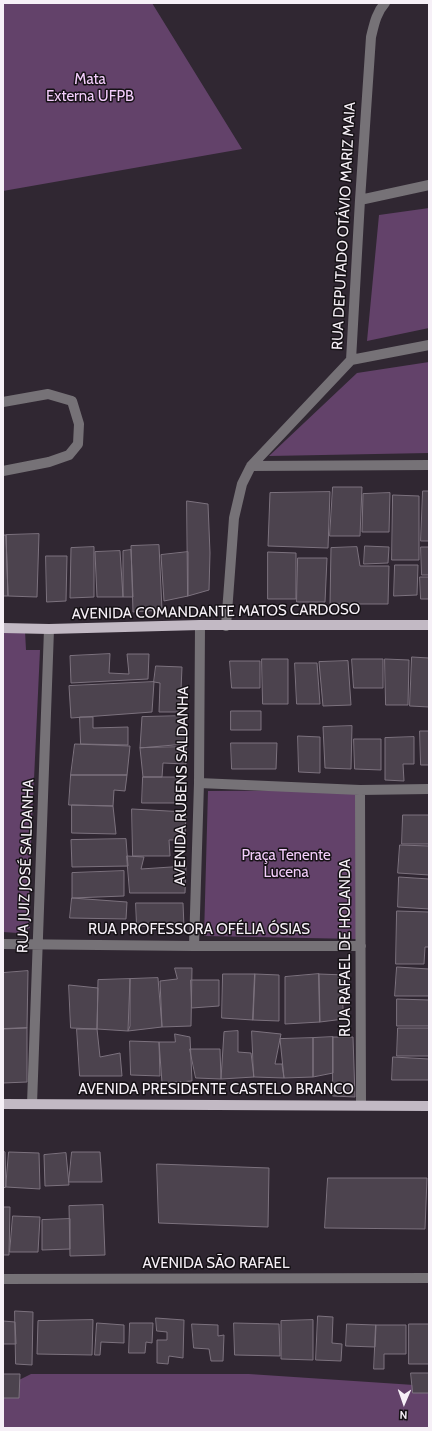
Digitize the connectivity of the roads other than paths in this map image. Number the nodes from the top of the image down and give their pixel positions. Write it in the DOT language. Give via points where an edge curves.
graph roads {
  1 [pos="384,3"];
  2 [pos="429,185"];
  3 [pos="360,200"];
  4 [pos="429,345"];
  5 [pos="351,360"];
  6 [pos="3,402"];
  7 [pos="429,465"];
  8 [pos="251,466"];
  9 [pos="3,471"];
  10 [pos="200,625"];
  11 [pos="429,625"];
  12 [pos="226,626"];
  13 [pos="3,628"];
  14 [pos="50,629"];
  15 [pos="199,783"];
  16 [pos="429,789"];
  17 [pos="360,790"];
  18 [pos="3,944"];
  19 [pos="38,944"];
  20 [pos="194,946"];
  21 [pos="361,946"];
  22 [pos="3,1104"];
  23 [pos="32,1104"];
  24 [pos="361,1105"];
  25 [pos="429,1106"];
  26 [pos="429,1278"];
  27 [pos="3,1279"];
  1 -- 3 [label="street, RUA DEPUTADO OTÁVIO MARIZ MAIA" via="376,17 372,37"];
  2 -- 3 [label="street"];
  3 -- 5 [label="street, RUA DEPUTADO OTÁVIO MARIZ MAIA"];
  4 -- 5 [label="street"];
  5 -- 8 [label="street, RUA DEPUTADO OTÁVIO MARIZ MAIA"];
  6 -- 9 [label="street" via="48,394 72,401 79,424 78,444 69,455 49,462"];
  7 -- 8 [label="street"];
  8 -- 12 [label="street, RUA DEPUTADO OTÁVIO MARIZ MAIA" via="242,484 234,518"];
  10 -- 12 [label="main road, AVENIDA COMANDANTE MATOS CARDOSO"];
  10 -- 14 [label="main road, AVENIDA COMANDANTE MATOS CARDOSO"];
  10 -- 15 [label="street, AVENIDA RUBENS SALDANHA"];
  11 -- 12 [label="main road, AVENIDA COMANDANTE MATOS CARDOSO"];
  13 -- 14 [label="main road, AVENIDA COMANDANTE MATOS CARDOSO"];
  14 -- 19 [label="street, RUA JUIZ JOSÉ SALDANHA"];
  15 -- 17 [label="street"];
  15 -- 20 [label="street, AVENIDA RUBENS SALDANHA"];
  16 -- 17 [label="street"];
  17 -- 21 [label="street, RUA RAFAEL DE HOLANDA"];
  18 -- 19 [label="street, RUA PROFESSORA OFÉLIA ÓSIAS"];
  19 -- 20 [label="street, RUA PROFESSORA OFÉLIA ÓSIAS"];
  19 -- 23 [label="street, RUA JUIZ JOSÉ SALDANHA"];
  20 -- 21 [label="street, RUA PROFESSORA OFÉLIA ÓSIAS"];
  21 -- 24 [label="street, RUA RAFAEL DE HOLANDA"];
  22 -- 23 [label="main road, AVENIDA PRESIDENTE CASTELO BRANCO"];
  23 -- 24 [label="main road, AVENIDA PRESIDENTE CASTELO BRANCO"];
  24 -- 25 [label="main road, AVENIDA PRESIDENTE CASTELO BRANCO"];
  26 -- 27 [label="street, AVENIDA SÃO RAFAEL"];
}
